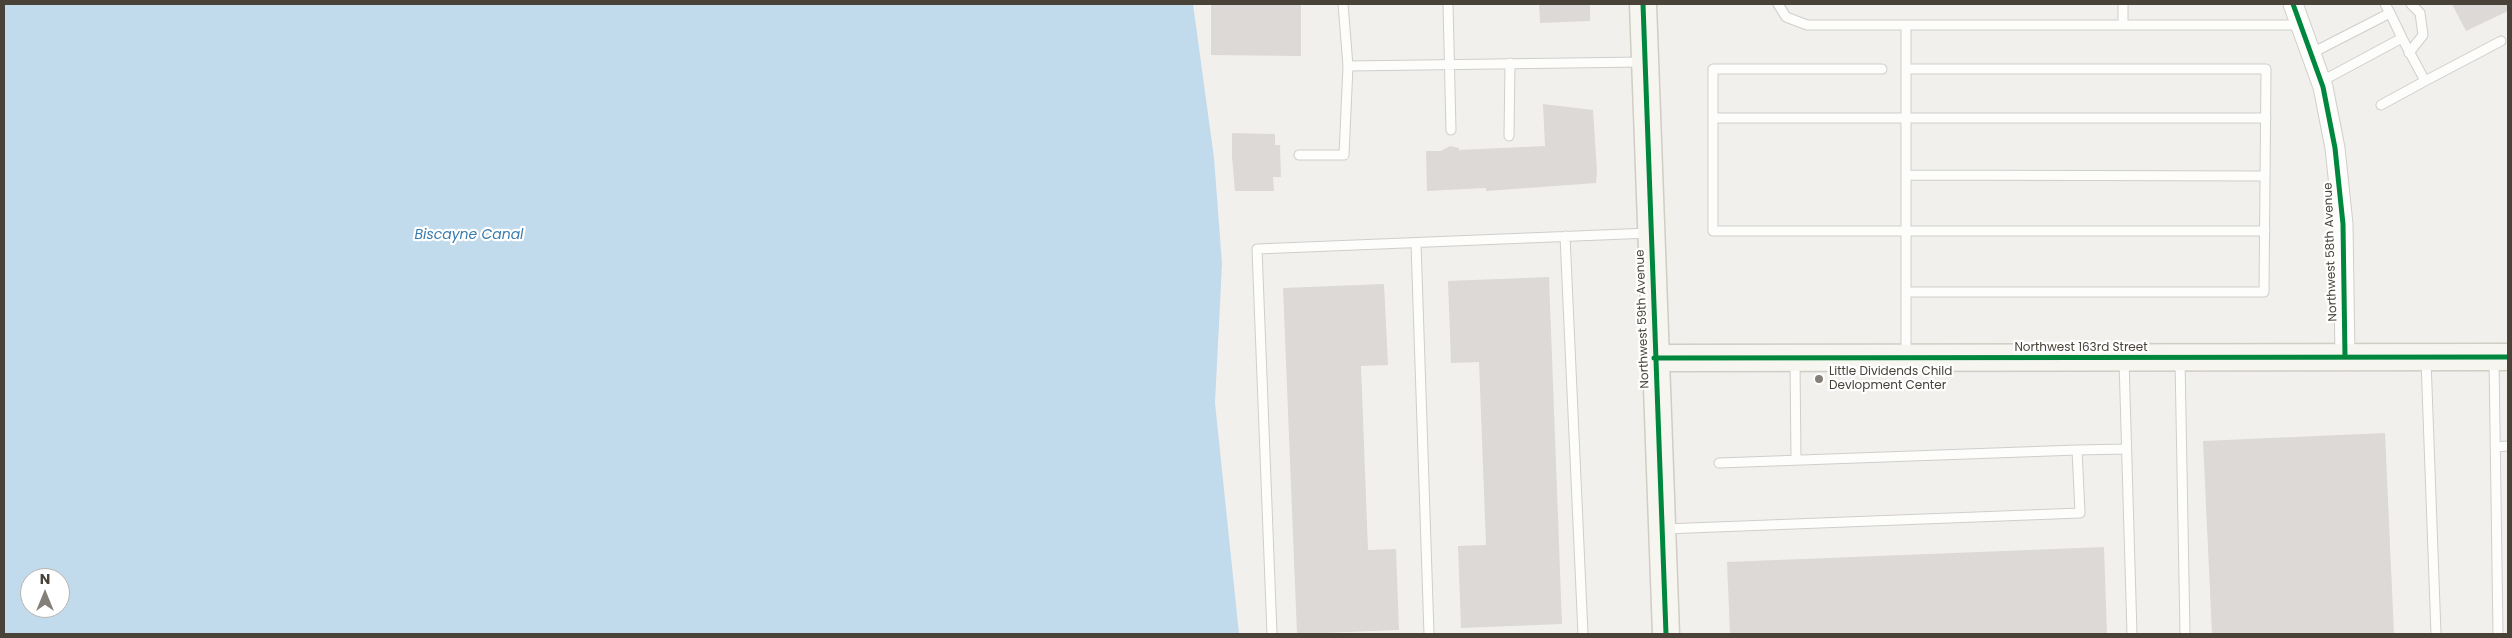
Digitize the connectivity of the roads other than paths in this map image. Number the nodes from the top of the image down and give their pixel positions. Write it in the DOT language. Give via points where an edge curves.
graph roads {
  1 [pos="1343,4"];
  2 [pos="1448,4"];
  3 [pos="1643,4"];
  4 [pos="1778,4"];
  5 [pos="2123,4"];
  6 [pos="2293,4"];
  7 [pos="2385,4"];
  8 [pos="2411,4"];
  9 [pos="2390,13"];
  10 [pos="2124,25"];
  11 [pos="2301,25"];
  12 [pos="1906,26"];
  13 [pos="2402,38"];
  14 [pos="2501,41"];
  15 [pos="2312,53"];
  16 [pos="2409,53"];
  17 [pos="1645,62"];
  18 [pos="1510,63"];
  19 [pos="1450,64"];
  20 [pos="1348,66"];
  21 [pos="1882,69"];
  22 [pos="1906,69"];
  23 [pos="2322,81"];
  24 [pos="2425,81"];
  25 [pos="2381,105"];
  26 [pos="1713,118"];
  27 [pos="1906,118"];
  28 [pos="2266,118"];
  29 [pos="1451,130"];
  30 [pos="1509,136"];
  31 [pos="1299,156"];
  32 [pos="1906,175"];
  33 [pos="2265,176"];
  34 [pos="1906,231"];
  35 [pos="2265,231"];
  36 [pos="1650,233"];
  37 [pos="1565,236"];
  38 [pos="1416,243"];
  39 [pos="1906,292"];
  40 [pos="2345,357"];
  41 [pos="2426,357"];
  42 [pos="2501,357"];
  43 [pos="1654,358"];
  44 [pos="1795,358"];
  45 [pos="1906,358"];
  46 [pos="2124,358"];
  47 [pos="2180,358"];
  48 [pos="2508,446"];
  49 [pos="2495,447"];
  50 [pos="2126,449"];
  51 [pos="2078,450"];
  52 [pos="1796,460"];
  53 [pos="1720,463"];
  54 [pos="1662,529"];
  55 [pos="1272,634"];
  56 [pos="1429,634"];
  57 [pos="1583,634"];
  58 [pos="1666,634"];
  59 [pos="2132,634"];
  60 [pos="2185,634"];
  61 [pos="2436,634"];
  62 [pos="2498,634"];
  1 -- 20 [label="lane"];
  2 -- 19 [label="lane"];
  3 -- 17 [label="street, Northwest 59th Avenue"];
  4 -- 12 [label="lane" via="1786,17 1807,26"];
  5 -- 10 [label="lane"];
  6 -- 11 [label="street, Northwest 58th Avenue"];
  7 -- 9 [label="lane"];
  8 -- 16 [label="lane" via="2420,13 2423,35"];
  9 -- 13 [label="lane"];
  9 -- 15 [label="lane"];
  10 -- 11 [label="lane"];
  10 -- 12 [label="lane"];
  11 -- 15 [label="street, Northwest 58th Avenue"];
  12 -- 22 [label="lane"];
  13 -- 16 [label="lane"];
  13 -- 23 [label="lane"];
  14 -- 24 [label="lane"];
  15 -- 23 [label="street, Northwest 58th Avenue"];
  16 -- 24 [label="lane"];
  17 -- 18 [label="lane"];
  17 -- 36 [label="street, Northwest 59th Avenue"];
  18 -- 19 [label="lane"];
  18 -- 30 [label="lane"];
  19 -- 20 [label="lane"];
  19 -- 29 [label="lane"];
  20 -- 31 [label="lane" via="1344,155"];
  21 -- 26 [label="lane" via="1713,69"];
  22 -- 27 [label="lane"];
  22 -- 28 [label="lane" via="2266,69"];
  23 -- 40 [label="street, Northwest 58th Avenue" via="2335,148 2343,224"];
  24 -- 25 [label="lane"];
  26 -- 27 [label="lane"];
  26 -- 34 [label="lane" via="1713,231"];
  27 -- 28 [label="lane"];
  27 -- 32 [label="lane"];
  28 -- 33 [label="lane"];
  32 -- 33 [label="lane"];
  32 -- 34 [label="lane"];
  33 -- 35 [label="lane"];
  34 -- 35 [label="lane"];
  34 -- 39 [label="lane"];
  35 -- 39 [label="lane" via="2264,292"];
  36 -- 37 [label="lane"];
  36 -- 43 [label="street, Northwest 59th Avenue"];
  37 -- 38 [label="lane"];
  37 -- 57 [label="lane"];
  38 -- 55 [label="lane" via="1257,249"];
  38 -- 56 [label="lane"];
  39 -- 45 [label="lane"];
  40 -- 41 [label="street, Northwest 163rd Street"];
  40 -- 47 [label="street, Northwest 163rd Street"];
  41 -- 42 [label="street, Northwest 163rd Street"];
  41 -- 61 [label="lane"];
  42 -- 49 [label="lane"];
  43 -- 44 [label="street, Northwest 163rd Street"];
  43 -- 54 [label="street, Northwest 59th Avenue"];
  44 -- 45 [label="street, Northwest 163rd Street"];
  44 -- 52 [label="lane"];
  45 -- 46 [label="street, Northwest 163rd Street"];
  46 -- 47 [label="street, Northwest 163rd Street"];
  46 -- 50 [label="lane"];
  47 -- 60 [label="lane"];
  48 -- 49 [label="lane"];
  49 -- 62 [label="lane"];
  50 -- 51 [label="lane"];
  50 -- 59 [label="lane"];
  51 -- 52 [label="lane"];
  51 -- 54 [label="lane" via="2080,513"];
  52 -- 53 [label="lane"];
  54 -- 58 [label="street, Northwest 59th Avenue"];
}
